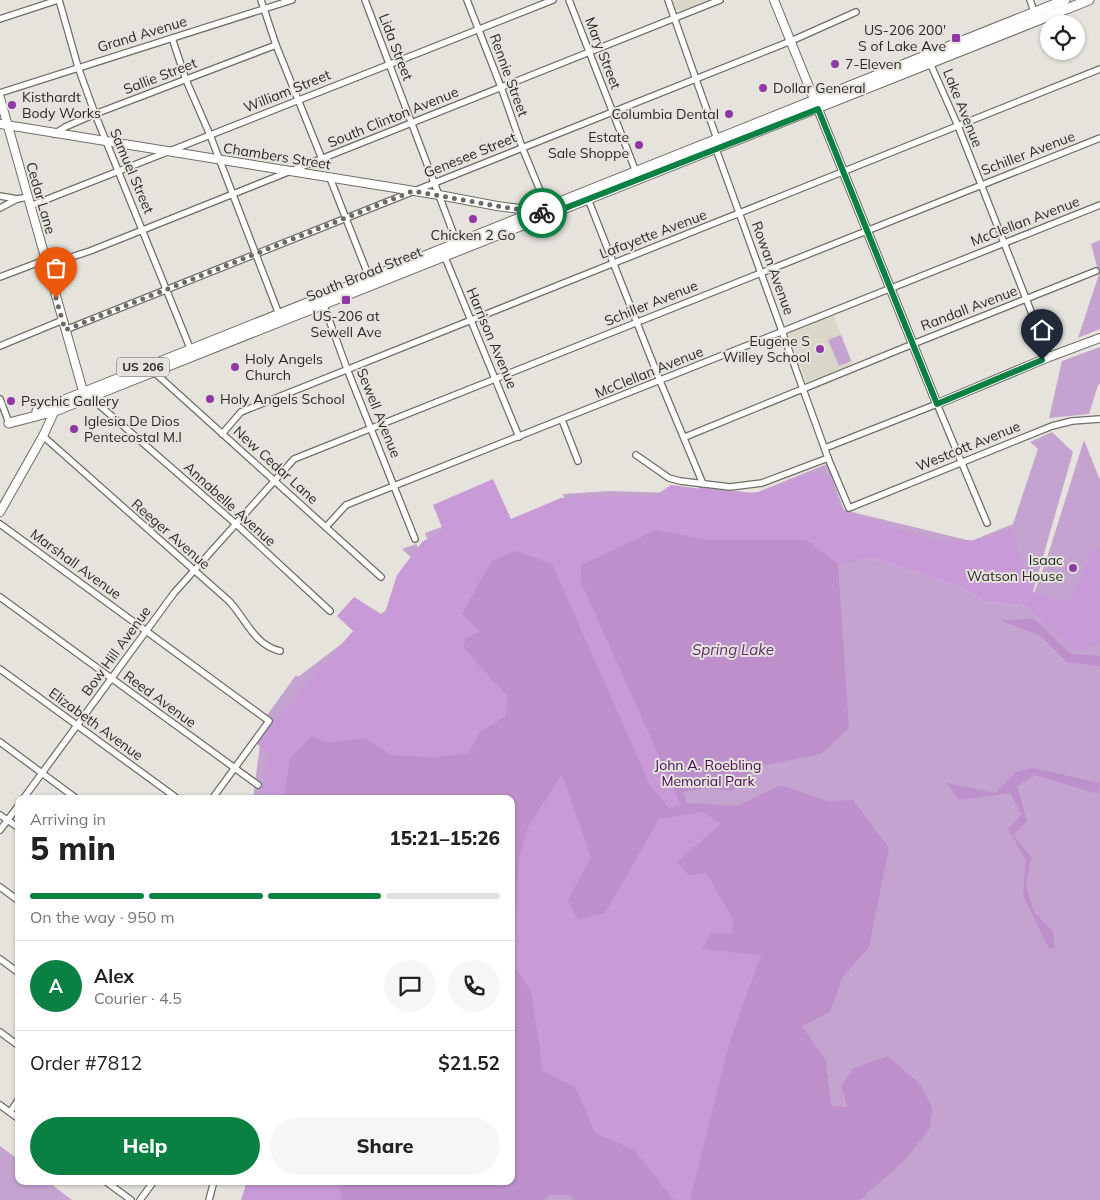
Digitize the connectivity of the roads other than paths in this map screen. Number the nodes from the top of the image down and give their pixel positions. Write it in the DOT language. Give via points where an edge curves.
graph roads {
  1 [pos="59,0"];
  2 [pos="261,0"];
  3 [pos="292,0"];
  4 [pos="365,0"];
  5 [pos="467,0"];
  6 [pos="552,0"];
  7 [pos="569,0"];
  8 [pos="668,0"];
  9 [pos="720,0"];
  10 [pos="774,0"];
  11 [pos="1030,0"];
  12 [pos="1065,0"];
  13 [pos="1089,0"];
  14 [pos="264,9"];
  15 [pos="856,12"];
  16 [pos="1036,16"];
  17 [pos="675,18"];
  18 [pos="0,19"];
  19 [pos="479,29"];
  20 [pos="172,38"];
  21 [pos="791,41"];
  22 [pos="276,46"];
  23 [pos="589,52"];
  24 [pos="930,63"];
  25 [pos="389,64"];
  26 [pos="78,67"];
  27 [pos="1100,69"];
  28 [pos="696,78"];
  29 [pos="186,80"];
  30 [pos="501,87"];
  31 [pos="0,92"];
  32 [pos="0,98"];
  33 [pos="299,100"];
  34 [pos="817,105"];
  35 [pos="612,112"];
  36 [pos="95,114"];
  37 [pos="412,123"];
  38 [pos="4,125"];
  39 [pos="958,126"];
  40 [pos="54,134"];
  41 [pos="210,135"];
  42 [pos="1100,138"];
  43 [pos="717,139"];
  44 [pos="106,142"];
  45 [pos="522,147"];
  46 [pos="716,149"];
  47 [pos="168,151"];
  48 [pos="322,159"];
  49 [pos="220,160"];
  50 [pos="119,171"];
  51 [pos="291,171"];
  52 [pos="636,172"];
  53 [pos="843,172"];
  54 [pos="330,178"];
  55 [pos="434,183"];
  56 [pos="980,185"];
  57 [pos="413,191"];
  58 [pos="234,194"];
  59 [pos="439,195"];
  60 [pos="0,196"];
  61 [pos="28,197"];
  62 [pos="17,199"];
  63 [pos="588,199"];
  64 [pos="563,205"];
  65 [pos="1100,205"];
  66 [pos="30,206"];
  67 [pos="0,208"];
  68 [pos="536,211"];
  69 [pos="549,211"];
  70 [pos="740,214"];
  71 [pos="346,218"];
  72 [pos="143,230"];
  73 [pos="867,231"];
  74 [pos="457,243"];
  75 [pos="1003,243"];
  76 [pos="443,252"];
  77 [pos="255,254"];
  78 [pos="46,262"];
  79 [pos="613,263"];
  80 [pos="1096,272"];
  81 [pos="761,273"];
  82 [pos="0,277"];
  83 [pos="369,277"];
  84 [pos="891,288"];
  85 [pos="166,289"];
  86 [pos="1026,300"];
  87 [pos="322,301"];
  88 [pos="280,317"];
  89 [pos="63,320"];
  90 [pos="470,320"];
  91 [pos="637,322"];
  92 [pos="65,330"];
  93 [pos="783,331"];
  94 [pos="1100,338"];
  95 [pos="913,344"];
  96 [pos="0,346"];
  97 [pos="190,348"];
  98 [pos="1049,357"];
  99 [pos="347,369"];
  100 [pos="154,372"];
  101 [pos="496,378"];
  102 [pos="660,381"];
  103 [pos="803,389"];
  104 [pos="87,394"];
  105 [pos="0,399"];
  106 [pos="58,402"];
  107 [pos="937,404"];
  108 [pos="55,411"];
  109 [pos="1100,419"];
  110 [pos="562,420"];
  111 [pos="4,425"];
  112 [pos="371,428"];
  113 [pos="222,434"];
  114 [pos="42,436"];
  115 [pos="519,437"];
  116 [pos="685,437"];
  117 [pos="825,448"];
  118 [pos="636,455"];
  119 [pos="828,458"];
  120 [pos="578,461"];
  121 [pos="962,462"];
  122 [pos="274,481"];
  123 [pos="703,484"];
  124 [pos="394,486"];
  125 [pos="3,501"];
  126 [pos="849,508"];
  127 [pos="0,512"];
  128 [pos="987,523"];
  129 [pos="0,524"];
  130 [pos="236,524"];
  131 [pos="326,527"];
  132 [pos="415,539"];
  133 [pos="194,570"];
  134 [pos="381,577"];
  135 [pos="0,597"];
  136 [pos="330,611"];
  137 [pos="146,631"];
  138 [pos="280,651"];
  139 [pos="0,670"];
  140 [pos="112,678"];
  141 [pos="77,726"];
  142 [pos="0,742"];
  143 [pos="234,768"];
  144 [pos="42,773"];
  145 [pos="258,785"];
  146 [pos="26,795"];
  147 [pos="72,795"];
  148 [pos="172,795"];
  149 [pos="215,795"];
  150 [pos="15,810"];
  151 [pos="0,814"];
  152 [pos="8,820"];
  153 [pos="15,825"];
  154 [pos="0,830"];
  155 [pos="0,887"];
  156 [pos="15,898"];
  157 [pos="0,959"];
  158 [pos="15,970"];
  159 [pos="0,1032"];
  160 [pos="15,1043"];
  161 [pos="0,1105"];
  162 [pos="15,1105"];
  163 [pos="10,1112"];
  164 [pos="15,1115"];
  165 [pos="110,1185"];
  166 [pos="151,1185"];
  167 [pos="213,1185"];
  168 [pos="130,1200"];
  169 [pos="140,1200"];
  170 [pos="209,1200"];
  1 -- 18 [label="street"];
  1 -- 26 [label="street, Samuel Street"];
  2 -- 14 [label="street"];
  3 -- 14 [label="street, Grand Avenue"];
  4 -- 25 [label="street, Lida Street"];
  5 -- 19 [label="street, Rennie Street"];
  6 -- 19 [label="street, William Street"];
  7 -- 23 [label="street, Mary Street"];
  8 -- 17 [label="street"];
  9 -- 17 [label="street, South Clinton Avenue"];
  10 -- 21 [label="street"];
  11 -- 16 [label="street"];
  12 -- 16 [label="main road, South Broad Street / US 206"];
  13 -- 16 [label="main road, South Broad Street / US 206"];
  14 -- 20 [label="street, Grand Avenue"];
  14 -- 22 [label="street"];
  15 -- 21 [label="street, Genesee Street"];
  16 -- 24 [label="main road, South Broad Street / US 206"];
  16 -- 34 [label="main road, South Broad Street / US 206"];
  17 -- 23 [label="street, South Clinton Avenue"];
  17 -- 28 [label="street"];
  19 -- 25 [label="street, William Street"];
  19 -- 30 [label="street, Rennie Street"];
  20 -- 26 [label="street, Grand Avenue"];
  20 -- 29 [label="street"];
  21 -- 28 [label="street, Genesee Street"];
  21 -- 34 [label="street"];
  22 -- 29 [label="street, Sallie Street"];
  22 -- 33 [label="street"];
  23 -- 30 [label="street, South Clinton Avenue"];
  23 -- 35 [label="street, Mary Street"];
  24 -- 34 [label="main road, South Broad Street / US 206"];
  24 -- 39 [label="street, Lake Avenue"];
  25 -- 33 [label="street, William Street"];
  25 -- 37 [label="street, Lida Street"];
  26 -- 31 [label="street, Grand Avenue"];
  26 -- 36 [label="street, Samuel Street"];
  27 -- 39 [label="street, Lafayette Avenue"];
  28 -- 35 [label="street, Genesee Street"];
  28 -- 43 [label="street"];
  29 -- 36 [label="street, Sallie Street"];
  29 -- 41 [label="street"];
  30 -- 37 [label="street, South Clinton Avenue"];
  30 -- 45 [label="street, Rennie Street"];
  32 -- 38 [label="street, Cedar Lane"];
  33 -- 41 [label="street, William Street"];
  33 -- 48 [label="street"];
  34 -- 43 [label="main road, South Broad Street / US 206"];
  34 -- 46 [label="main road, South Broad Street / US 206"];
  34 -- 53 [label="street"];
  35 -- 45 [label="street, Genesee Street"];
  35 -- 52 [label="street, Mary Street"];
  36 -- 40 [label="street, Sallie Street"];
  36 -- 44 [label="street, Samuel Street"];
  37 -- 48 [label="street, South Clinton Avenue"];
  37 -- 55 [label="street, Lida Street"];
  38 -- 40 [label="street, Chambers Street"];
  38 -- 61 [label="street, Cedar Lane"];
  39 -- 53 [label="street, Lafayette Avenue"];
  39 -- 56 [label="street, Lake Avenue"];
  40 -- 44 [label="street, Chambers Street"];
  41 -- 47 [label="street, William Street"];
  41 -- 49 [label="street"];
  42 -- 56 [label="street, Schiller Avenue"];
  43 -- 52 [label="main road, South Broad Street / US 206"];
  44 -- 47 [label="street, Chambers Street"];
  44 -- 50 [label="street, Samuel Street"];
  45 -- 55 [label="street, Genesee Street"];
  45 -- 69 [label="street, Rennie Street"];
  46 -- 63 [label="main road, South Broad Street / US 206"];
  46 -- 70 [label="street, Rowan Avenue"];
  47 -- 49 [label="street, Chambers Street"];
  47 -- 50 [label="street, William Street"];
  48 -- 51 [label="street, South Clinton Avenue"];
  49 -- 51 [label="street, Chambers Street"];
  49 -- 58 [label="street"];
  50 -- 66 [label="street, William Street"];
  50 -- 72 [label="street, Samuel Street"];
  51 -- 54 [label="street, Chambers Street"];
  51 -- 58 [label="street, South Clinton Avenue"];
  52 -- 64 [label="main road, South Broad Street / US 206"];
  53 -- 70 [label="street, Lafayette Avenue"];
  53 -- 73 [label="street"];
  54 -- 57 [label="street, Chambers Street"];
  54 -- 71 [label="street"];
  55 -- 57 [label="street, Genesee Street"];
  55 -- 59 [label="street, Lida Street"];
  56 -- 73 [label="street, Schiller Avenue"];
  56 -- 75 [label="street, Lake Avenue"];
  57 -- 59 [label="street, Chambers Street"];
  57 -- 71 [label="street, Genesee Street"];
  58 -- 72 [label="street, South Clinton Avenue"];
  58 -- 77 [label="street"];
  59 -- 68 [label="street, Chambers Street"];
  59 -- 74 [label="street, Lida Street"];
  60 -- 62 [label="street"];
  61 -- 62 [label="street"];
  61 -- 66 [label="street, Cedar Lane"];
  62 -- 67 [label="street"];
  63 -- 64 [label="main road, South Broad Street / US 206"];
  63 -- 79 [label="street"];
  64 -- 69 [label="main road, South Broad Street / US 206"];
  65 -- 75 [label="street, McClellan Avenue"];
  66 -- 78 [label="street, Cedar Lane"];
  68 -- 69 [label="main road, South Broad Street / US 206"];
  68 -- 74 [label="main road, South Broad Street / US 206"];
  69 -- 76 [label="main road, South Broad Street / US 206"];
  70 -- 79 [label="street, Lafayette Avenue"];
  70 -- 81 [label="street, Rowan Avenue"];
  71 -- 77 [label="street, Genesee Street"];
  71 -- 83 [label="street"];
  72 -- 78 [label="street, South Clinton Avenue" via="90,251"];
  72 -- 85 [label="street, Samuel Street"];
  73 -- 81 [label="street, Schiller Avenue"];
  73 -- 84 [label="street"];
  74 -- 76 [label="main road, South Broad Street / US 206"];
  75 -- 84 [label="street, McClellan Avenue"];
  75 -- 86 [label="street, Lake Avenue"];
  76 -- 83 [label="main road, South Broad Street / US 206"];
  76 -- 87 [label="main road, South Broad Street / US 206"];
  76 -- 90 [label="street, Harrison Avenue"];
  77 -- 85 [label="street, Genesee Street"];
  77 -- 88 [label="street"];
  78 -- 82 [label="street, South Clinton Avenue"];
  78 -- 89 [label="street, Cedar Lane"];
  79 -- 90 [label="street, Lafayette Avenue"];
  79 -- 91 [label="street"];
  80 -- 86 [label="street, Randall Avenue"];
  81 -- 91 [label="street, Schiller Avenue"];
  81 -- 93 [label="street, Rowan Avenue"];
  83 -- 87 [label="main road, South Broad Street / US 206"];
  84 -- 93 [label="street, McClellan Avenue"];
  84 -- 95 [label="street"];
  85 -- 92 [label="street, Genesee Street"];
  85 -- 97 [label="street, Samuel Street"];
  86 -- 95 [label="street, Randall Avenue"];
  86 -- 98 [label="street, Lake Avenue"];
  87 -- 88 [label="main road, South Broad Street / US 206"];
  87 -- 99 [label="street, Sewell Avenue"];
  88 -- 97 [label="main road, South Broad Street / US 206"];
  88 -- 100 [label="main road, South Broad Street / US 206"];
  89 -- 92 [label="street, Cedar Lane"];
  89 -- 96 [label="street"];
  90 -- 99 [label="street, Lafayette Avenue"];
  90 -- 101 [label="street, Harrison Avenue"];
  91 -- 101 [label="street, Schiller Avenue"];
  91 -- 102 [label="street"];
  92 -- 104 [label="street, Cedar Lane"];
  93 -- 102 [label="street, McClellan Avenue"];
  93 -- 103 [label="street, Rowan Avenue"];
  94 -- 98 [label="street"];
  95 -- 103 [label="street, Randall Avenue"];
  95 -- 107 [label="street"];
  97 -- 104 [label="main road, South Broad Street / US 206"];
  98 -- 107 [label="street"];
  99 -- 112 [label="street, Sewell Avenue"];
  99 -- 113 [label="street, Lafayette Avenue" via="241,412"];
  100 -- 104 [label="main road, South Broad Street / US 206"];
  100 -- 113 [label="street, New Cedar Lane"];
  101 -- 112 [label="street, Schiller Avenue"];
  101 -- 115 [label="street, Harrison Avenue"];
  102 -- 110 [label="street, McClellan Avenue"];
  102 -- 116 [label="street"];
  103 -- 116 [label="street, Randall Avenue"];
  103 -- 117 [label="street, Rowan Avenue"];
  104 -- 106 [label="main road, South Broad Street / US 206"];
  104 -- 108 [label="main road, South Broad Street / US 206"];
  104 -- 130 [label="street, Annabelle Avenue"];
  105 -- 111 [label="street"];
  106 -- 108 [label="street"];
  106 -- 111 [label="main road, South Broad Street / US 206"];
  107 -- 117 [label="street"];
  107 -- 121 [label="street"];
  108 -- 111 [label="main road, South Broad Street / US 206"];
  108 -- 114 [label="street"];
  109 -- 121 [label="street, Westcott Avenue" via="1052,426"];
  110 -- 115 [label="street, McClellan Avenue"];
  110 -- 120 [label="street"];
  112 -- 122 [label="street, Schiller Avenue" via="294,459"];
  112 -- 124 [label="street, Sewell Avenue"];
  113 -- 122 [label="street, New Cedar Lane"];
  114 -- 125 [label="street"];
  114 -- 133 [label="street, Reeger Avenue"];
  115 -- 124 [label="street, McClellan Avenue"];
  116 -- 123 [label="street"];
  117 -- 119 [label="street, Rowan Avenue"];
  118 -- 123 [label="street" via="668,478"];
  119 -- 123 [label="street" via="756,484 730,487"];
  119 -- 126 [label="street, Rowan Avenue"];
  121 -- 126 [label="street, Westcott Avenue"];
  121 -- 128 [label="street"];
  122 -- 130 [label="street, Schiller Avenue"];
  122 -- 131 [label="street, New Cedar Lane"];
  124 -- 131 [label="street, McClellan Avenue" via="346,505"];
  124 -- 132 [label="street, Sewell Avenue"];
  125 -- 127 [label="street"];
  129 -- 137 [label="street, Marshall Avenue"];
  130 -- 133 [label="street, Bow Hill Avenue"];
  130 -- 136 [label="street, Annabelle Avenue"];
  131 -- 134 [label="street, New Cedar Lane"];
  133 -- 137 [label="street, Bow Hill Avenue"];
  133 -- 138 [label="street, Reeger Avenue" via="233,605 254,636 271,649"];
  135 -- 140 [label="street, Reed Avenue"];
  137 -- 140 [label="street, Bow Hill Avenue"];
  137 -- 143 [label="street, Marshall Avenue" via="269,721"];
  139 -- 141 [label="street, Elizabeth Avenue"];
  140 -- 141 [label="street, Bow Hill Avenue"];
  140 -- 143 [label="street, Reed Avenue"];
  141 -- 144 [label="street, Bow Hill Avenue"];
  141 -- 148 [label="street, Elizabeth Avenue"];
  142 -- 144 [label="street"];
  143 -- 145 [label="street, Reed Avenue"];
  143 -- 149 [label="street"];
  144 -- 146 [label="street, Bow Hill Avenue"];
  144 -- 147 [label="street"];
  150 -- 152 [label="street"];
  151 -- 152 [label="street"];
  152 -- 153 [label="street"];
  152 -- 154 [label="street"];
  155 -- 156 [label="street"];
  157 -- 158 [label="street"];
  159 -- 160 [label="street"];
  161 -- 163 [label="street"];
  162 -- 163 [label="street"];
  163 -- 164 [label="street"];
  165 -- 168 [label="street"];
  166 -- 169 [label="street"];
  167 -- 170 [label="street"];
}
